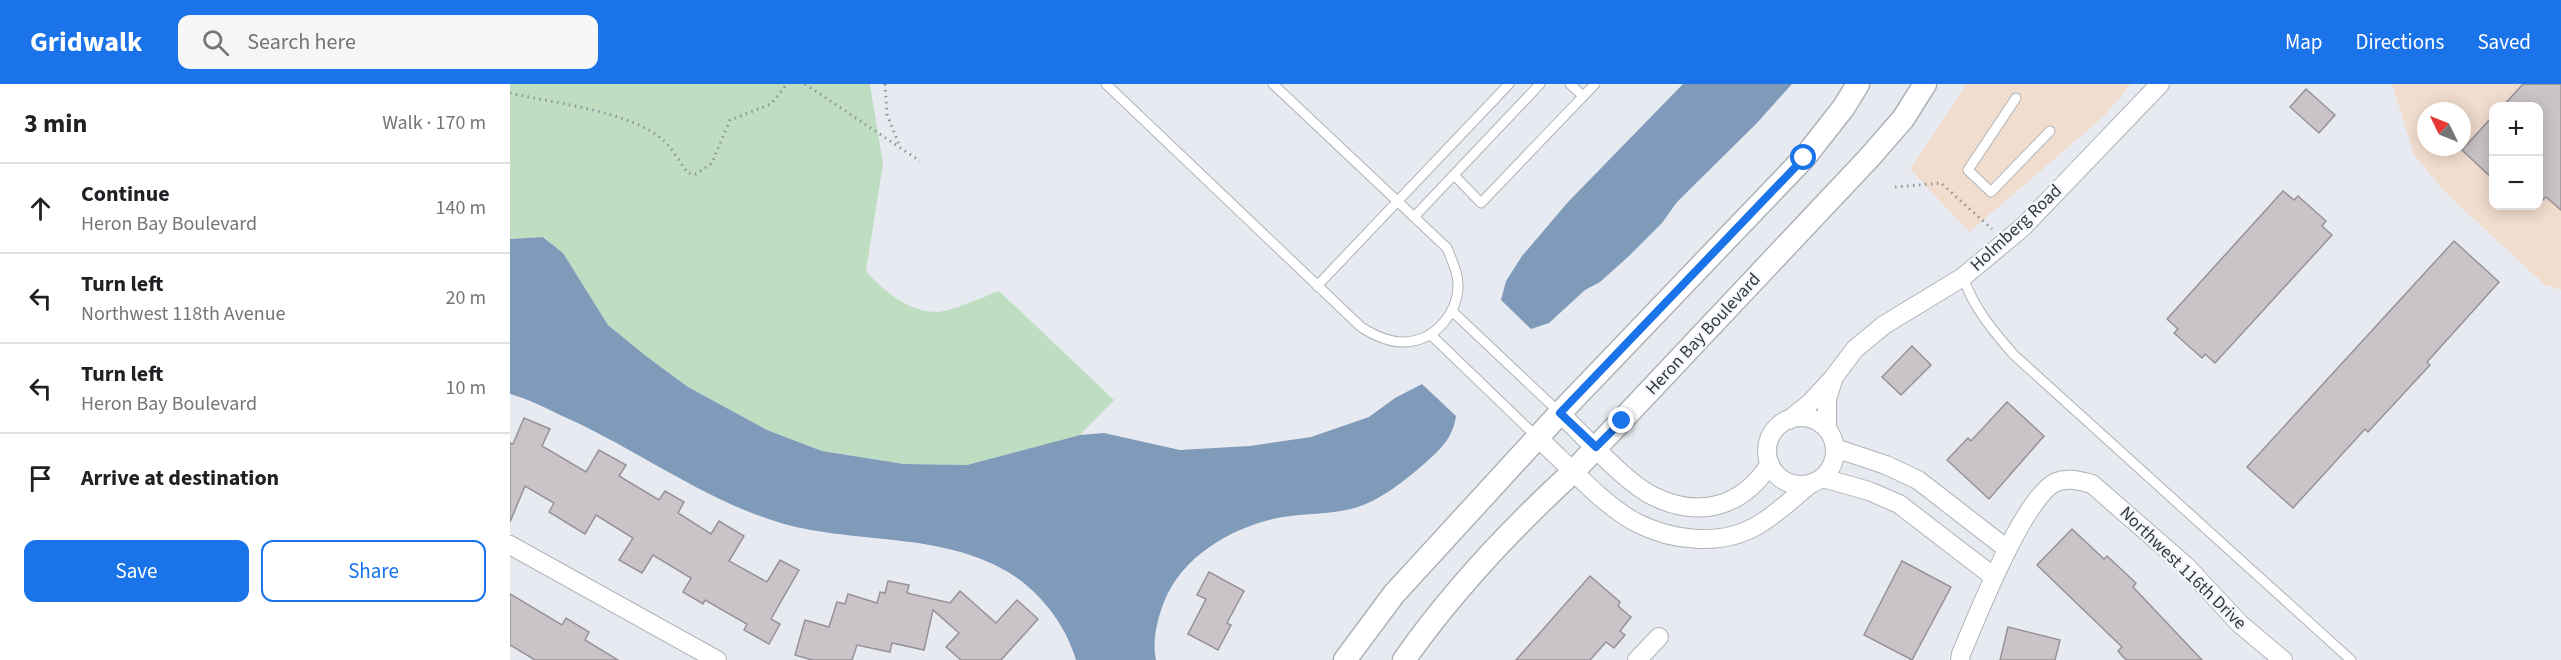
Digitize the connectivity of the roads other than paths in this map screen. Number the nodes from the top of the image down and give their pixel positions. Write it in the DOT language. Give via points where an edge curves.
graph roads {
  1 [pos="1106,84"];
  2 [pos="1273,84"];
  3 [pos="1509,84"];
  4 [pos="1539,84"];
  5 [pos="1570,84"];
  6 [pos="1595,84"];
  7 [pos="1858,84"];
  8 [pos="1925,84"];
  9 [pos="2160,84"];
  10 [pos="1583,96"];
  11 [pos="2016,98"];
  12 [pos="2050,131"];
  13 [pos="1454,175"];
  14 [pos="1397,201"];
  15 [pos="1414,217"];
  16 [pos="1963,277"];
  17 [pos="1317,286"];
  18 [pos="1452,310"];
  19 [pos="1430,334"];
  20 [pos="1833,378"];
  21 [pos="1560,413"];
  22 [pos="1789,420"];
  23 [pos="1827,429"];
  24 [pos="1538,438"];
  25 [pos="1596,447"];
  26 [pos="1835,448"];
  27 [pos="1770,464"];
  28 [pos="1574,471"];
  29 [pos="1816,482"];
  30 [pos="1948,502"];
  31 [pos="1929,527"];
  32 [pos="510,545"];
  33 [pos="2007,549"];
  34 [pos="1994,577"];
  35 [pos="1659,636"];
  36 [pos="717,660"];
  37 [pos="1345,660"];
  38 [pos="1404,660"];
  39 [pos="1637,660"];
  40 [pos="1960,660"];
  41 [pos="2283,660"];
  42 [pos="2351,660"];
  1 -- 17 [label="lane"];
  2 -- 14 [label="lane"];
  3 -- 14 [label="lane"];
  4 -- 13 [label="lane"];
  5 -- 10 [label="lane"];
  6 -- 10 [label="lane"];
  7 -- 21 [label="street" via="1804,158"];
  8 -- 25 [label="street, Heron Bay Boulevard" via="1903,119 1868,159"];
  9 -- 16 [label="street, Holmberg Road" via="2023,226"];
  10 -- 13 [label="lane" via="1481,203"];
  11 -- 12 [label="lane" via="1968,170 1991,192"];
  13 -- 15 [label="lane"];
  14 -- 15 [label="lane"];
  14 -- 17 [label="lane"];
  15 -- 18 [label="lane" via="1447,248 1458,288"];
  16 -- 20 [label="street, Holmberg Road" via="1884,325 1855,349"];
  16 -- 42 [label="lane" via="1989,327 2014,355"];
  17 -- 19 [label="lane" via="1370,333 1395,341 1414,341"];
  18 -- 19 [label="lane"];
  18 -- 21 [label="lane"];
  19 -- 24 [label="lane"];
  20 -- 22 [label="street, Holmberg Road"];
  20 -- 23 [label="street, Holmberg Road" via="1827,399"];
  21 -- 24 [label="street"];
  21 -- 25 [label="street"];
  22 -- 23 [label="street" via="1810,418"];
  22 -- 27 [label="street" via="1780,425 1768,443"];
  23 -- 26 [label="street"];
  24 -- 28 [label="street"];
  24 -- 37 [label="street" via="1394,594"];
  25 -- 27 [label="street" via="1652,496 1701,507 1721,506 1742,496 1761,479"];
  25 -- 28 [label="street, Heron Bay Boulevard"];
  26 -- 29 [label="street" via="1830,470"];
  26 -- 30 [label="street" via="1918,480"];
  27 -- 29 [label="street" via="1790,484"];
  28 -- 29 [label="street" via="1633,521 1658,532 1691,539 1730,536 1756,526"];
  28 -- 38 [label="street, Heron Bay Boulevard" via="1546,496 1433,619"];
  29 -- 31 [label="street" via="1869,491 1899,504"];
  30 -- 31 [label="street"];
  30 -- 33 [label="street"];
  31 -- 34 [label="street"];
  32 -- 36 [label="street"];
  33 -- 34 [label="street, Northwest 116th Drive"];
  33 -- 41 [label="street, Northwest 116th Drive" via="2044,489 2073,479 2092,484 2186,566 2240,624"];
  34 -- 40 [label="street, Northwest 116th Drive"];
  35 -- 39 [label="street"];
}
